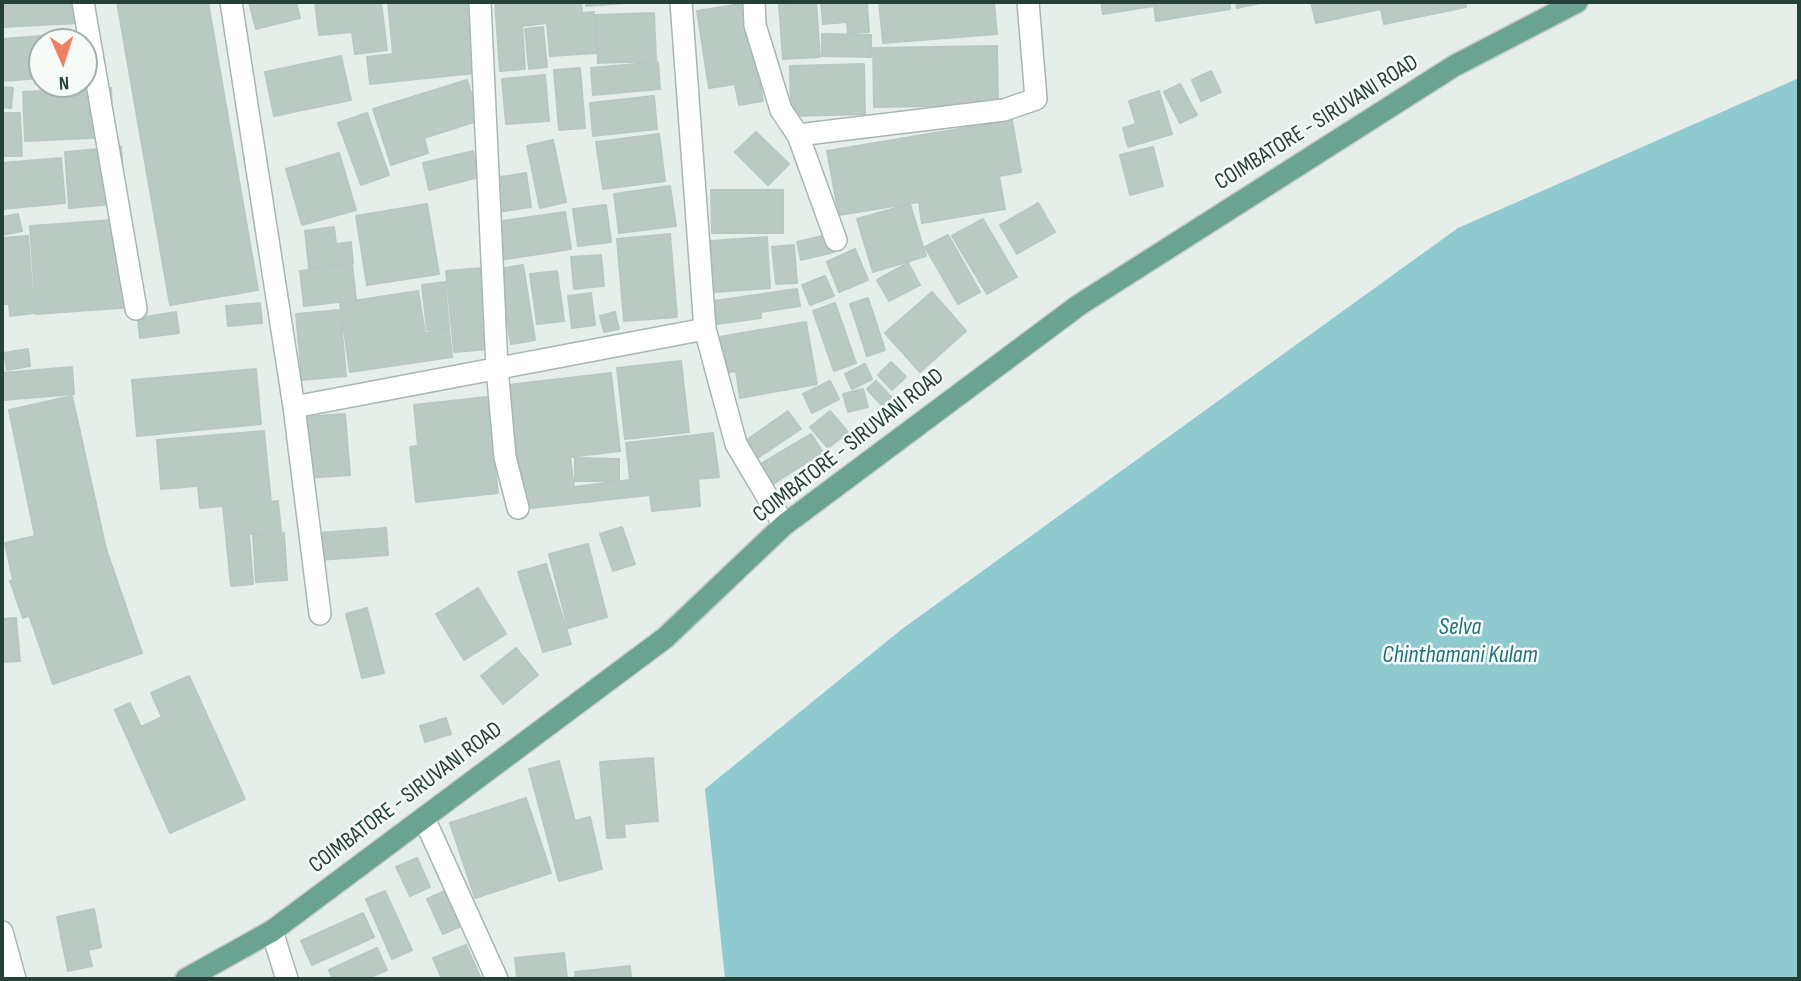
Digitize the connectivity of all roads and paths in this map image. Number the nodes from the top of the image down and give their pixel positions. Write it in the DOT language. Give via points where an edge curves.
graph roads {
  1 [pos="83,2"];
  2 [pos="231,2"];
  3 [pos="480,2"];
  4 [pos="681,2"];
  5 [pos="754,2"];
  6 [pos="1028,2"];
  7 [pos="1577,2"];
  8 [pos="798,135"];
  9 [pos="836,240"];
  10 [pos="136,309"];
  11 [pos="705,330"];
  12 [pos="497,368"];
  13 [pos="294,407"];
  14 [pos="518,508"];
  15 [pos="784,525"];
  16 [pos="320,614"];
  17 [pos="424,818"];
  18 [pos="2,932"];
  19 [pos="272,932"];
  20 [pos="15,979"];
  21 [pos="186,979"];
  22 [pos="287,979"];
  23 [pos="497,979"];
  1 -- 10 [label="street"];
  2 -- 13 [label="street"];
  3 -- 12 [label="street"];
  4 -- 11 [label="street"];
  5 -- 8 [label="street" via="755,24 780,110"];
  6 -- 8 [label="street" via="1036,99 1004,110"];
  7 -- 15 [label="main road, COIMBATORE - SIRUVANI ROAD" via="1454,66 1079,305"];
  8 -- 9 [label="street"];
  11 -- 12 [label="street"];
  11 -- 15 [label="street" via="736,444"];
  12 -- 13 [label="street"];
  12 -- 14 [label="street" via="505,457"];
  13 -- 16 [label="street"];
  15 -- 17 [label="main road, COIMBATORE - SIRUVANI ROAD" via="664,638"];
  17 -- 19 [label="main road, COIMBATORE - SIRUVANI ROAD"];
  17 -- 23 [label="street"];
  18 -- 20 [label="street"];
  19 -- 21 [label="main road, COIMBATORE - SIRUVANI ROAD"];
  19 -- 22 [label="street"];
}
